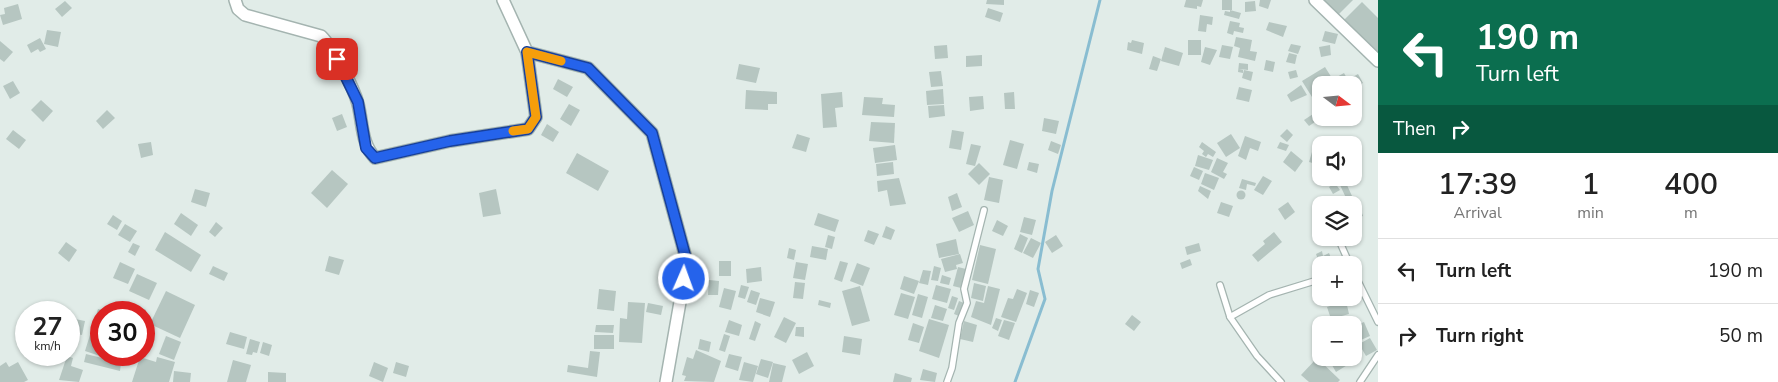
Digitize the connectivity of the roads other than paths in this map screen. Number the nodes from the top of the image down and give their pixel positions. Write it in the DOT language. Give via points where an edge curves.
graph roads {
  1 [pos="236,0"];
  2 [pos="503,0"];
  3 [pos="1315,0"];
  4 [pos="527,52"];
  5 [pos="1378,62"];
  6 [pos="984,210"];
  7 [pos="1312,282"];
  8 [pos="1220,285"];
  9 [pos="1362,290"];
  10 [pos="1230,317"];
  11 [pos="1378,322"];
  12 [pos="1378,355"];
  13 [pos="666,382"];
  14 [pos="947,382"];
  15 [pos="1281,382"];
  16 [pos="1360,382"];
  1 -- 4 [label="street" via="238,10 245,15 322,36 330,44 358,102 366,148 375,158 450,141 528,129 536,117"];
  2 -- 4 [label="street"];
  3 -- 5 [label="street"];
  4 -- 13 [label="street" via="588,68 652,133 687,262"];
  6 -- 14 [label="lane" via="964,289 967,303 959,323"];
  7 -- 10 [label="lane" via="1268,295"];
  8 -- 10 [label="lane"];
  9 -- 11 [label="lane"];
  10 -- 15 [label="lane" via="1257,356"];
  12 -- 16 [label="lane"];
}
